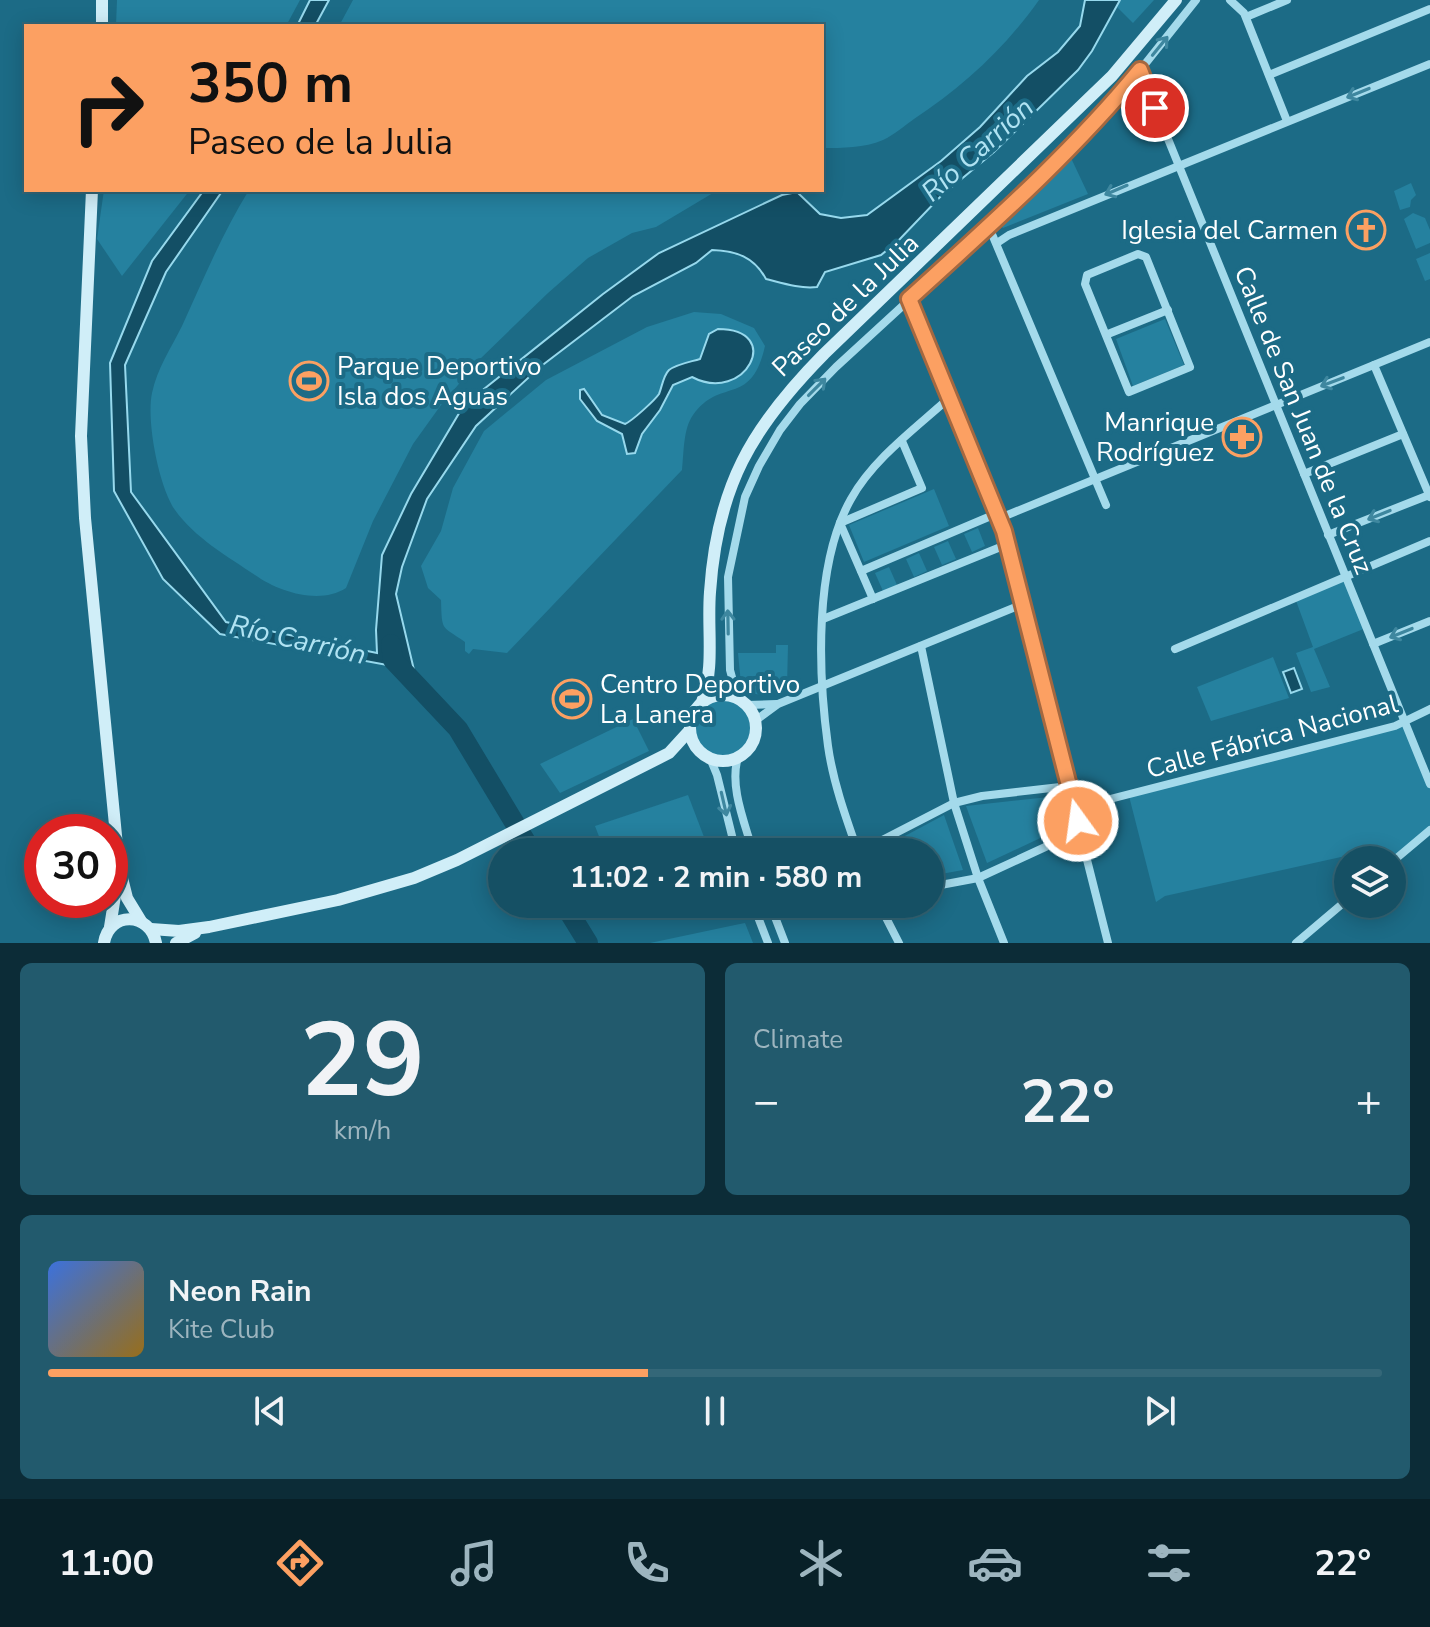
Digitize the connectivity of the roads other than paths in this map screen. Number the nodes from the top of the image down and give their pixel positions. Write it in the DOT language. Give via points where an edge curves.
graph roads {
  1 [pos="102,0"];
  2 [pos="1176,0"];
  3 [pos="1196,0"];
  4 [pos="1230,0"];
  5 [pos="1287,0"];
  6 [pos="1277,2"];
  7 [pos="1430,9"];
  8 [pos="1246,17"];
  9 [pos="102,24"];
  10 [pos="1430,64"];
  11 [pos="1140,70"];
  12 [pos="1269,75"];
  13 [pos="1287,121"];
  14 [pos="1178,164"];
  15 [pos="92,192"];
  16 [pos="989,227"];
  17 [pos="997,243"];
  18 [pos="909,299"];
  19 [pos="1168,310"];
  20 [pos="1108,334"];
  21 [pos="1430,342"];
  22 [pos="1374,365"];
  23 [pos="949,398"];
  24 [pos="1275,405"];
  25 [pos="1403,434"];
  26 [pos="902,441"];
  27 [pos="1304,474"];
  28 [pos="1096,479"];
  29 [pos="1430,496"];
  30 [pos="1106,505"];
  31 [pos="999,516"];
  32 [pos="840,523"];
  33 [pos="1328,535"];
  34 [pos="1430,541"];
  35 [pos="1008,544"];
  36 [pos="861,571"];
  37 [pos="1346,577"];
  38 [pos="873,599"];
  39 [pos="1023,604"];
  40 [pos="823,619"];
  41 [pos="1430,621"];
  42 [pos="1373,644"];
  43 [pos="921,646"];
  44 [pos="1175,649"];
  45 [pos="710,672"];
  46 [pos="823,685"];
  47 [pos="721,695"];
  48 [pos="702,702"];
  49 [pos="742,702"];
  50 [pos="778,704"];
  51 [pos="1430,709"];
  52 [pos="755,721"];
  53 [pos="1405,723"];
  54 [pos="690,730"];
  55 [pos="698,749"];
  56 [pos="669,753"];
  57 [pos="738,757"];
  58 [pos="710,758"];
  59 [pos="1430,784"];
  60 [pos="1069,786"];
  61 [pos="954,803"];
  62 [pos="1075,808"];
  63 [pos="114,814"];
  64 [pos="1430,830"];
  65 [pos="1080,831"];
  66 [pos="733,838"];
  67 [pos="749,838"];
  68 [pos="853,838"];
  69 [pos="883,838"];
  70 [pos="1406,850"];
  71 [pos="978,878"];
  72 [pos="944,884"];
  73 [pos="128,899"];
  74 [pos="1334,911"];
  75 [pos="111,918"];
  76 [pos="758,918"];
  77 [pos="775,918"];
  78 [pos="886,918"];
  79 [pos="146,925"];
  80 [pos="110,927"];
  81 [pos="209,927"];
  82 [pos="104,943"];
  83 [pos="156,943"];
  84 [pos="176,943"];
  85 [pos="768,943"];
  86 [pos="785,943"];
  87 [pos="899,943"];
  88 [pos="1004,943"];
  89 [pos="1108,943"];
  90 [pos="1296,943"];
  1 -- 9 [label="street"];
  2 -- 45 [label="street, Paseo de la Julia" via="1112,76 824,354 765,420 736,471 718,526 710,595"];
  11 -- 3 [label="street, Paseo de la Julia, one-way"];
  4 -- 8 [label="street"];
  5 -- 6 [label="street"];
  6 -- 8 [label="street"];
  7 -- 12 [label="street"];
  8 -- 12 [label="street"];
  10 -- 13 [label="street, one-way"];
  11 -- 14 [label="street, Calle de San Juan de la Cruz"];
  11 -- 16 [label="street, Paseo de la Julia"];
  12 -- 13 [label="street"];
  13 -- 14 [label="street"];
  14 -- 17 [label="street, one-way"];
  14 -- 24 [label="street, Calle de San Juan de la Cruz"];
  15 -- 63 [label="street" via="81,436"];
  16 -- 17 [label="street"];
  16 -- 18 [label="street, Paseo de la Julia"];
  17 -- 28 [label="street"];
  18 -- 23 [label="street"];
  49 -- 18 [label="street, Paseo de la Julia, one-way" via="730,670 728,577 745,497 800,404"];
  19 -- 20 [label="street"];
  19 -- 20 [label="street" via="1146,257 1138,254 1112,264 1087,275 1085,284"];
  19 -- 20 [label="street" via="1190,367 1161,380 1129,392"];
  21 -- 22 [label="street"];
  22 -- 24 [label="street, one-way"];
  22 -- 25 [label="street"];
  23 -- 26 [label="street"];
  23 -- 31 [label="street"];
  24 -- 27 [label="street, Calle de San Juan de la Cruz"];
  24 -- 28 [label="street"];
  25 -- 27 [label="street"];
  25 -- 29 [label="street"];
  26 -- 32 [label="street" via="852,496"];
  26 -- 32 [label="street" via="922,488"];
  27 -- 33 [label="street, Calle de San Juan de la Cruz"];
  28 -- 30 [label="street"];
  28 -- 31 [label="street"];
  29 -- 33 [label="street, one-way"];
  31 -- 35 [label="street"];
  31 -- 36 [label="street"];
  32 -- 36 [label="street"];
  32 -- 40 [label="street" via="827,566"];
  33 -- 37 [label="street, Calle de San Juan de la Cruz"];
  34 -- 37 [label="street"];
  35 -- 38 [label="street"];
  35 -- 39 [label="street"];
  36 -- 38 [label="street"];
  37 -- 42 [label="street, Calle de San Juan de la Cruz"];
  37 -- 44 [label="street"];
  38 -- 40 [label="street"];
  39 -- 43 [label="street"];
  39 -- 60 [label="street"];
  40 -- 46 [label="street"];
  41 -- 42 [label="street, one-way"];
  42 -- 53 [label="street, Calle de San Juan de la Cruz"];
  43 -- 46 [label="street"];
  43 -- 61 [label="street"];
  45 -- 47 [label="street, Paseo de la Julia"];
  45 -- 48 [label="street, Paseo de la Julia"];
  46 -- 50 [label="street"];
  46 -- 68 [label="street" via="828,747"];
  47 -- 48 [label="street"];
  47 -- 49 [label="street"];
  48 -- 54 [label="street"];
  49 -- 50 [label="street"];
  49 -- 52 [label="street"];
  50 -- 52 [label="street"];
  51 -- 53 [label="street, Calle Fábrica Nacional"];
  52 -- 57 [label="street" via="752,742"];
  53 -- 59 [label="street, Calle de San Juan de la Cruz"];
  53 -- 62 [label="street, Calle Fábrica Nacional"];
  54 -- 55 [label="street"];
  54 -- 56 [label="street"];
  55 -- 56 [label="street"];
  55 -- 58 [label="street"];
  56 -- 81 [label="street" via="423,875"];
  57 -- 58 [label="street"];
  57 -- 67 [label="street" via="737,790"];
  58 -- 66 [label="street, one-way"];
  60 -- 61 [label="street"];
  60 -- 62 [label="street"];
  61 -- 69 [label="street"];
  61 -- 71 [label="street"];
  62 -- 65 [label="street"];
  64 -- 70 [label="street"];
  65 -- 71 [label="street"];
  65 -- 89 [label="street"];
  71 -- 72 [label="street"];
  71 -- 88 [label="street"];
  73 -- 79 [label="street"];
  74 -- 90 [label="street"];
  75 -- 80 [label="street"];
  76 -- 85 [label="street"];
  77 -- 86 [label="street"];
  78 -- 87 [label="street"];
  79 -- 80 [label="street" via="125,919"];
  79 -- 81 [label="street" via="179,931"];
  79 -- 83 [label="street"];
  80 -- 82 [label="street"];
  81 -- 84 [label="street"];
}
